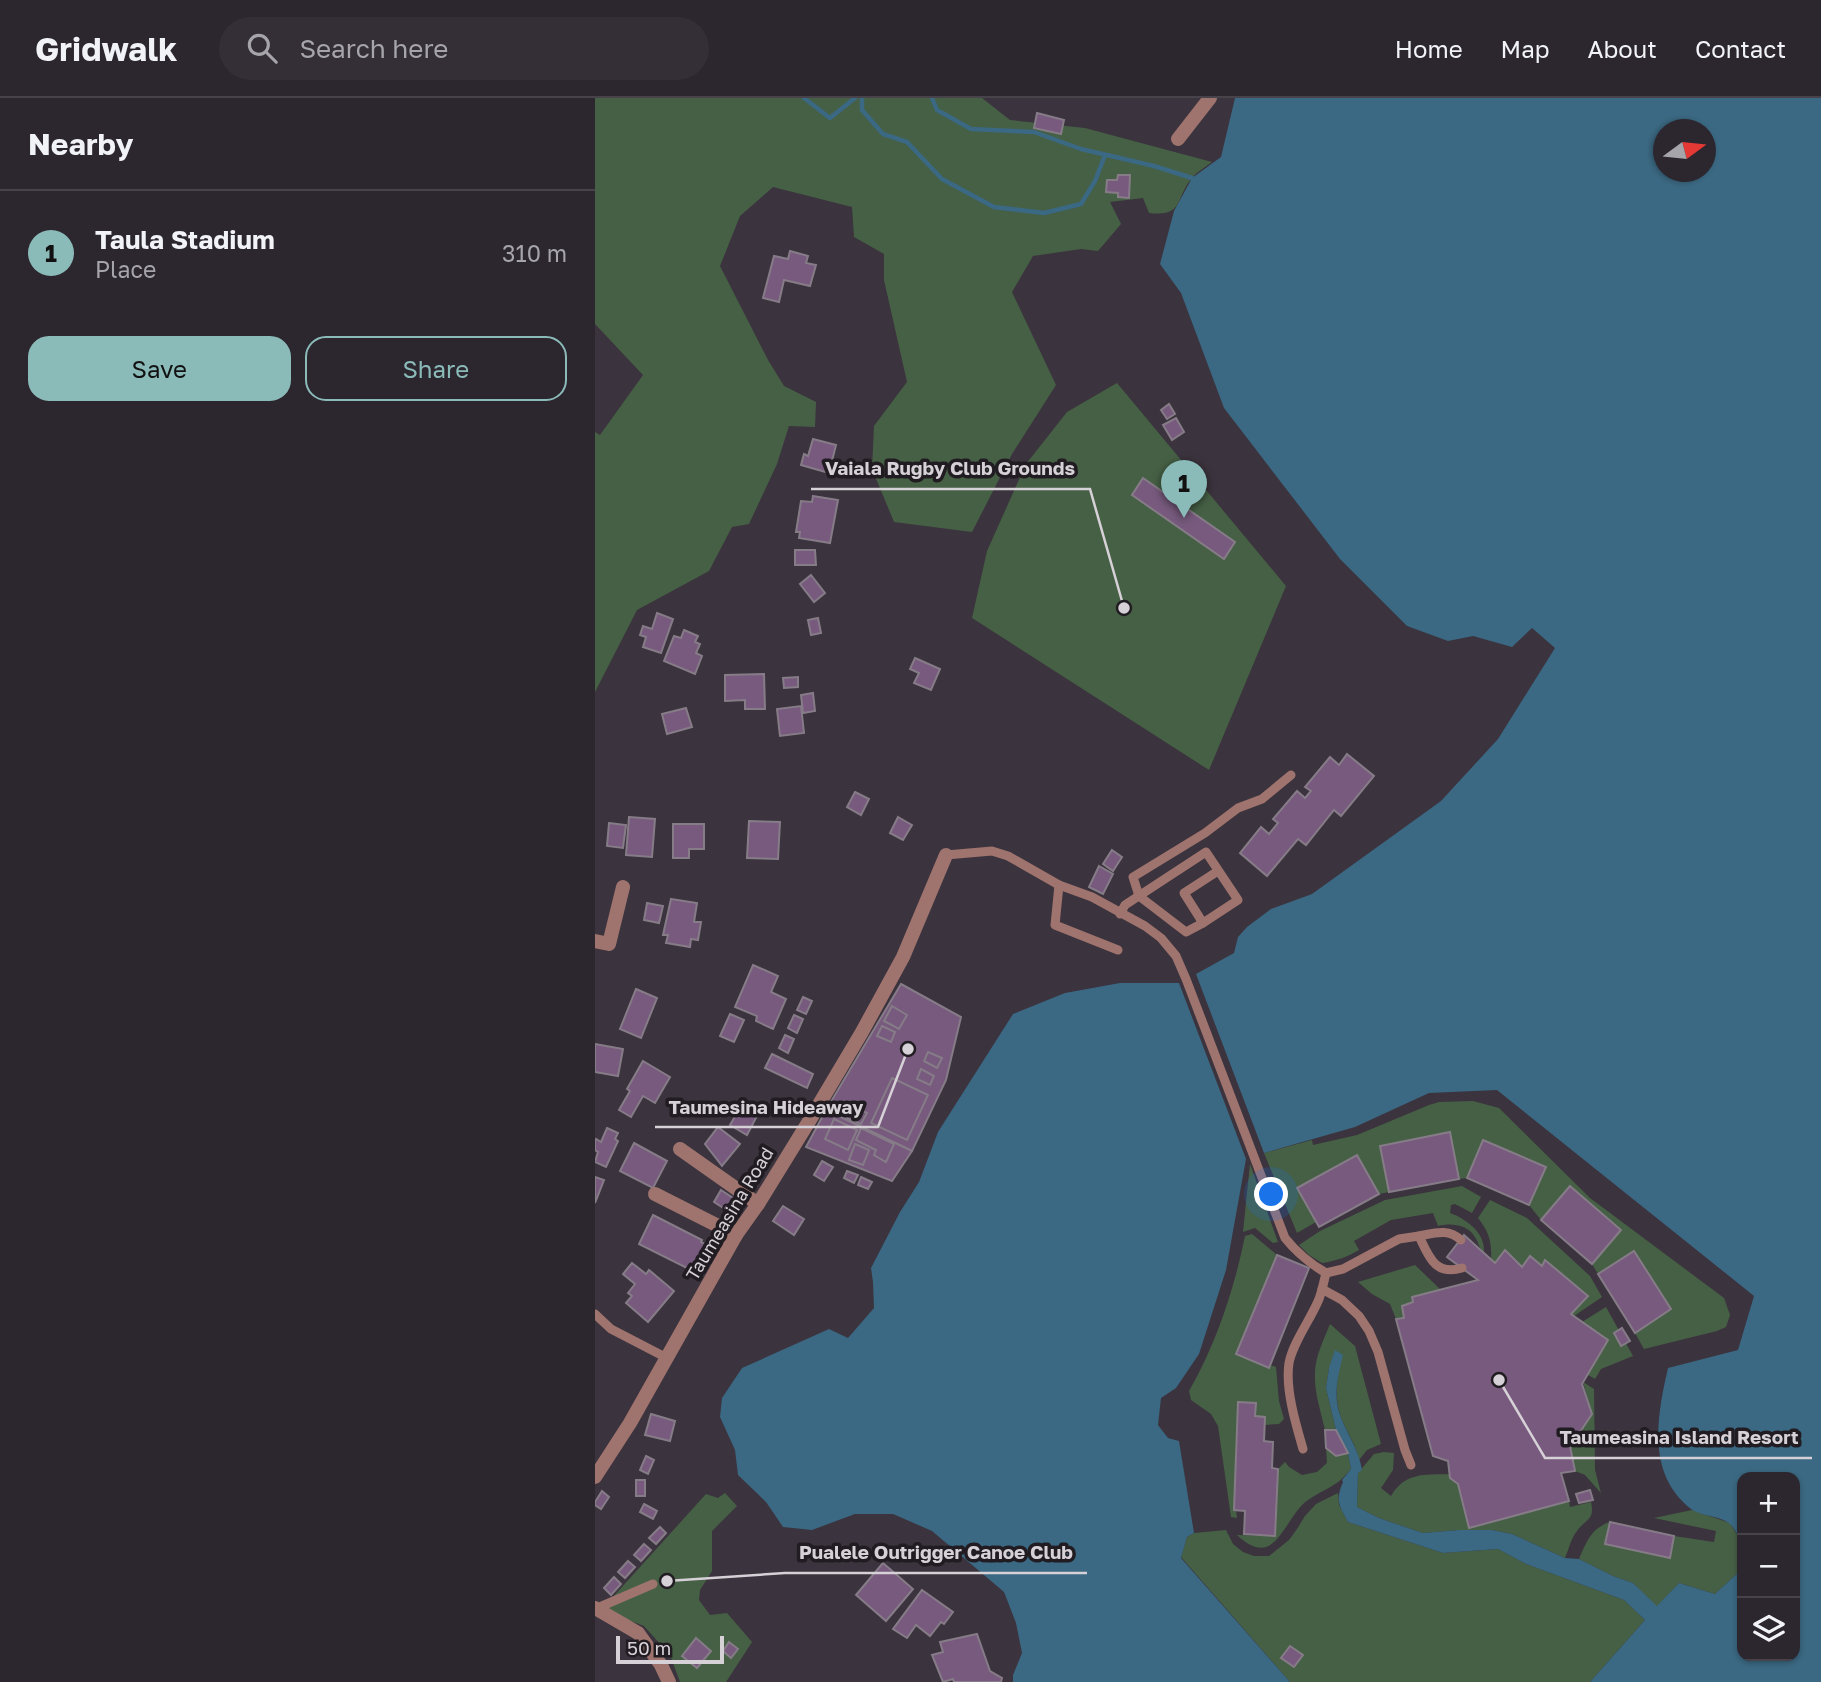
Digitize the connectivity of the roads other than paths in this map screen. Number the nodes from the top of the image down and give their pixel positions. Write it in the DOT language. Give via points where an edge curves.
graph roads {
  1 [pos="1210,98"];
  2 [pos="1178,139"];
  3 [pos="1291,775"];
  4 [pos="946,855"];
  5 [pos="1218,871"];
  6 [pos="1059,885"];
  7 [pos="623,887"];
  8 [pos="1139,896"];
  9 [pos="1120,914"];
  10 [pos="1203,923"];
  11 [pos="595,941"];
  12 [pos="1118,950"];
  13 [pos="680,1149"];
  14 [pos="655,1194"];
  15 [pos="758,1204"];
  16 [pos="736,1235"];
  17 [pos="1419,1236"];
  18 [pos="1461,1240"];
  19 [pos="1462,1268"];
  20 [pos="1326,1273"];
  21 [pos="1322,1289"];
  22 [pos="595,1314"];
  23 [pos="667,1357"];
  24 [pos="1303,1449"];
  25 [pos="1411,1465"];
  26 [pos="595,1477"];
  27 [pos="653,1584"];
  28 [pos="595,1608"];
  29 [pos="669,1682"];
  1 -- 2 [label="street"];
  3 -- 8 [label="lane" via="1262,799 1238,808 1133,877"];
  4 -- 6 [label="lane" via="992,850"];
  4 -- 15 [label="street, Taumeasina Road" via="903,957"];
  5 -- 8 [label="lane" via="1206,852"];
  5 -- 10 [label="lane" via="1184,893"];
  5 -- 10 [label="lane" via="1238,900"];
  6 -- 9 [label="lane"];
  6 -- 12 [label="lane" via="1055,925"];
  7 -- 11 [label="street" via="609,944"];
  8 -- 9 [label="lane"];
  8 -- 10 [label="lane" via="1186,932"];
  9 -- 20 [label="lane" via="1145,926 1176,956 1285,1238 1298,1254"];
  13 -- 15 [label="street"];
  14 -- 16 [label="street"];
  15 -- 16 [label="street, Taumeasina Road"];
  16 -- 23 [label="street, Taumeasina Road"];
  17 -- 18 [label="lane" via="1449,1232"];
  17 -- 19 [label="lane" via="1441,1269"];
  17 -- 20 [label="lane" via="1399,1239 1343,1269"];
  20 -- 21 [label="lane"];
  21 -- 24 [label="lane" via="1289,1363 1291,1399"];
  21 -- 25 [label="lane" via="1342,1300 1369,1332"];
  22 -- 23 [label="lane" via="611,1329"];
  23 -- 26 [label="street, Taumeasina Road"];
  27 -- 28 [label="lane"];
  28 -- 29 [label="street" via="638,1633"];
}
